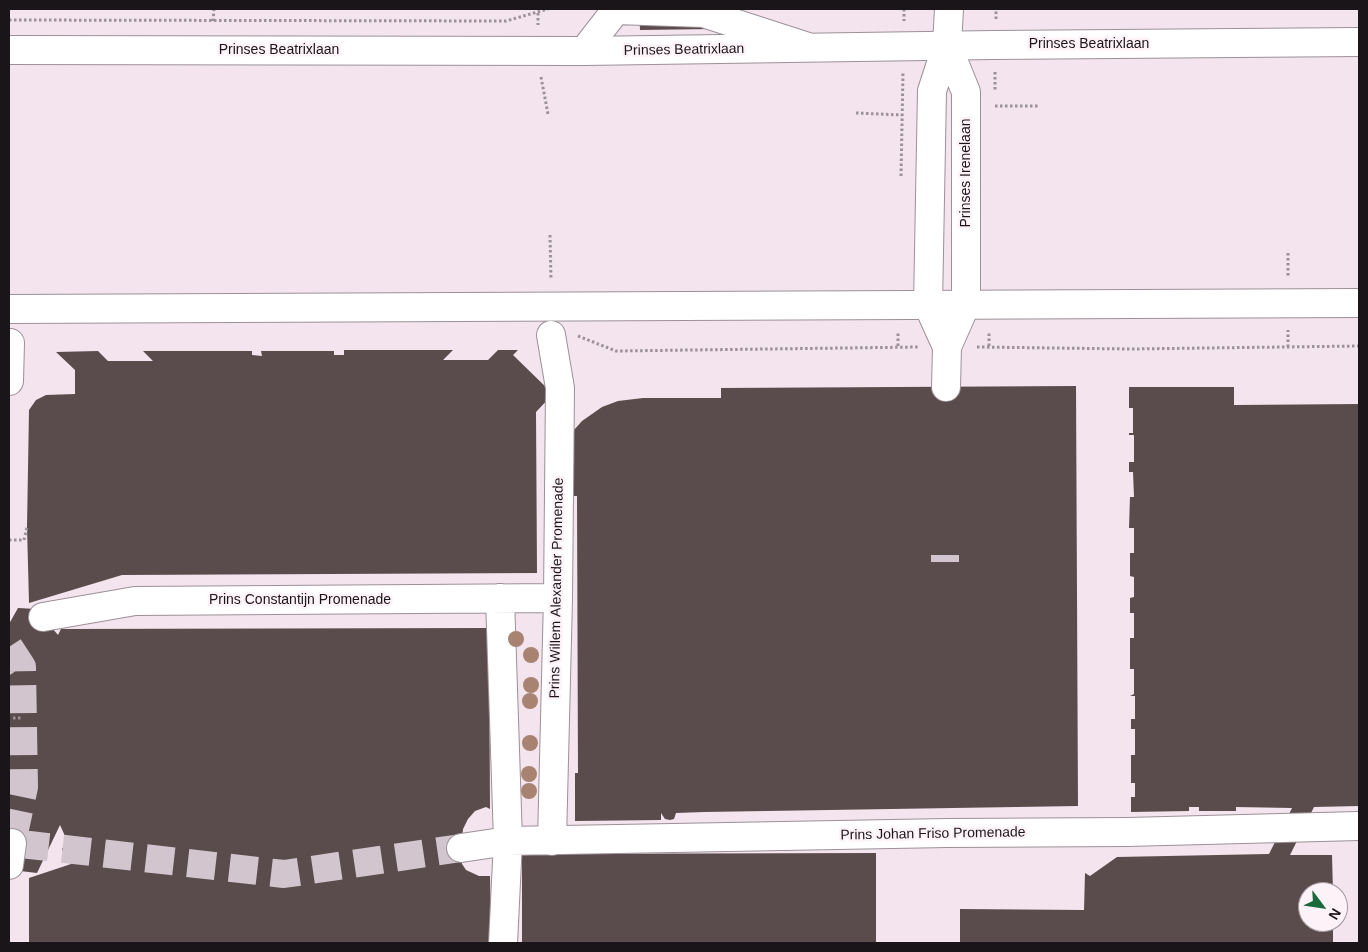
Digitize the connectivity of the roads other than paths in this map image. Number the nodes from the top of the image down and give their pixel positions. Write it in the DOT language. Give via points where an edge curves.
graph roads {
  1 [pos="949,9"];
  2 [pos="1359,42"];
  3 [pos="947,45"];
  4 [pos="812,48"];
  5 [pos="9,50"];
  6 [pos="584,51"];
  7 [pos="1359,303"];
  8 [pos="928,304"];
  9 [pos="966,304"];
  10 [pos="9,309"];
  11 [pos="551,335"];
  12 [pos="10,343"];
  13 [pos="947,347"];
  14 [pos="9,381"];
  15 [pos="946,387"];
  16 [pos="500,598"];
  17 [pos="558,598"];
  18 [pos="43,617"];
  19 [pos="1359,826"];
  20 [pos="508,841"];
  21 [pos="552,841"];
  22 [pos="461,848"];
  23 [pos="503,943"];
  1 -- 3 [label="street, Prinses Irenelaan"];
  2 -- 3 [label="street, Prinses Beatrixlaan"];
  3 -- 4 [label="street, Prinses Beatrixlaan"];
  3 -- 8 [label="street, Prinses Irenelaan" via="932,91"];
  3 -- 9 [label="street, Prinses Irenelaan" via="966,92"];
  4 -- 6 [label="street, Prinses Beatrixlaan"];
  4 -- 6 [label="street" via="703,13 616,10"];
  5 -- 6 [label="street, Prinses Beatrixlaan"];
  7 -- 9 [label="street"];
  8 -- 9 [label="street"];
  8 -- 10 [label="street"];
  8 -- 13 [label="street"];
  9 -- 13 [label="street"];
  11 -- 17 [label="street, Prins Willem Alexander Promenade" via="560,388"];
  12 -- 14 [label="street"];
  13 -- 15 [label="street"];
  16 -- 17 [label="street, Prins Constantijn Promenade"];
  16 -- 18 [label="street, Prins Constantijn Promenade" via="135,601"];
  16 -- 20 [label="street"];
  17 -- 21 [label="street, Prins Willem Alexander Promenade"];
  19 -- 21 [label="street, Prins Johan Friso Promenade"];
  20 -- 21 [label="street, Prins Johan Friso Promenade"];
  20 -- 22 [label="street, Prins Johan Friso Promenade"];
  20 -- 23 [label="street"];
}
